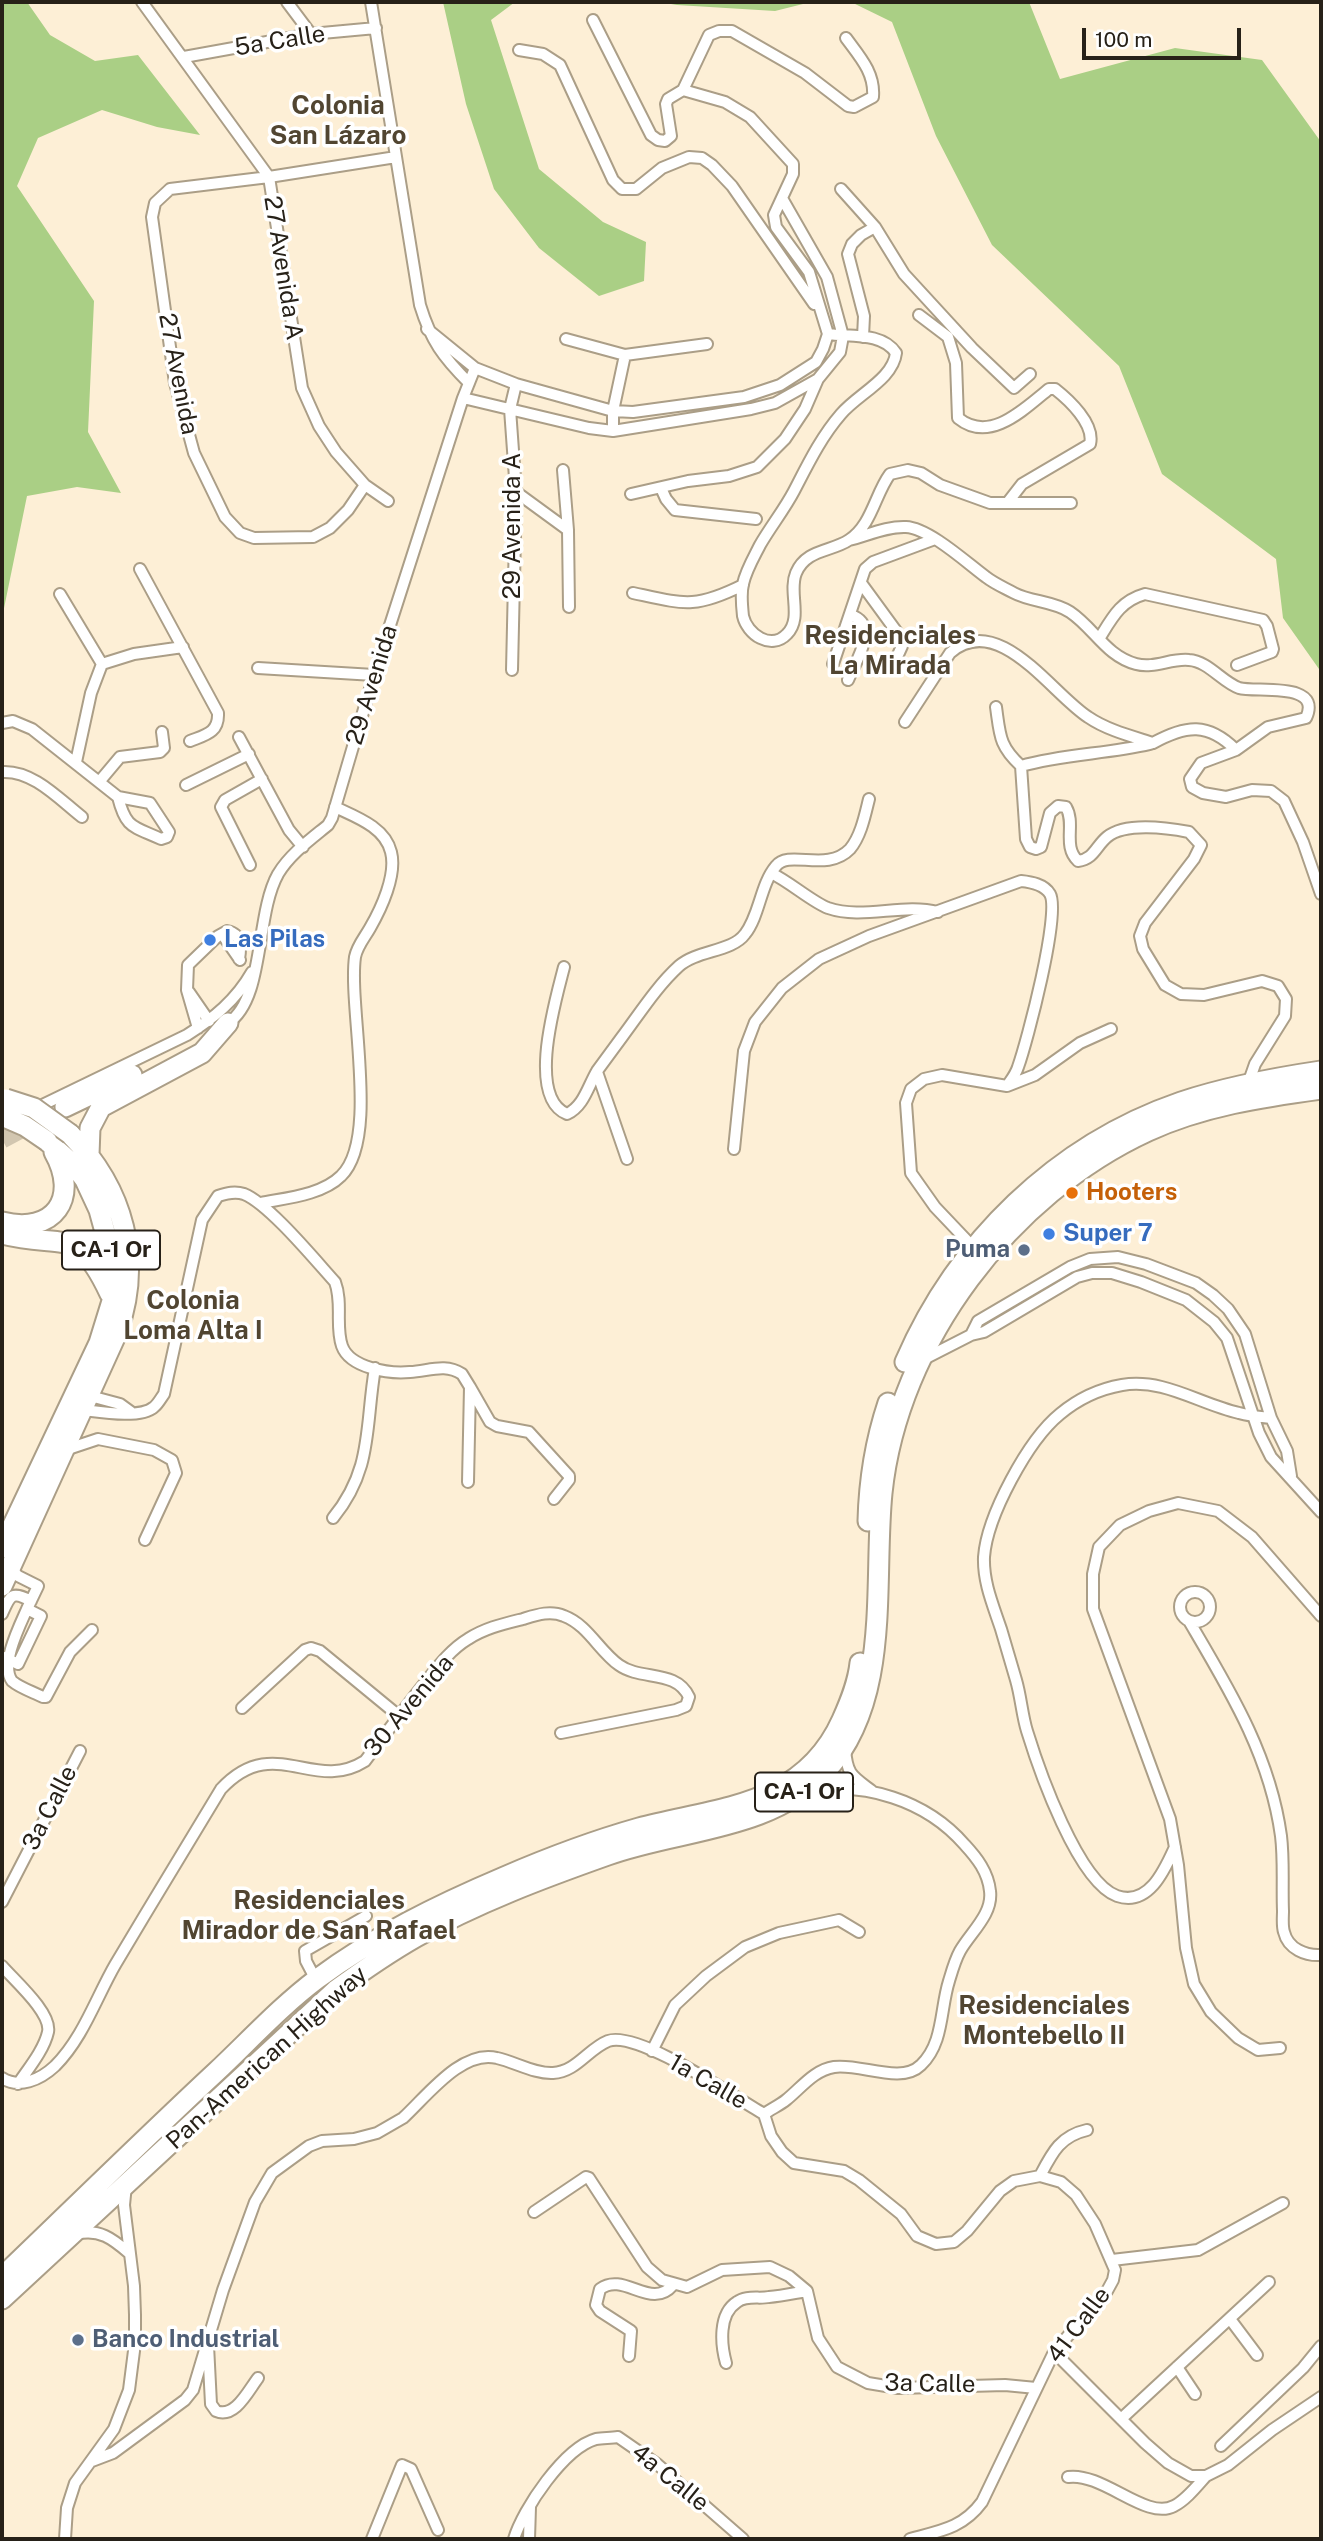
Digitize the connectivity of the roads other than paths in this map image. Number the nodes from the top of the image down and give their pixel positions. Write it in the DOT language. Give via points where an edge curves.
graph roads {
  1 [pos="142,2"];
  2 [pos="287,2"];
  3 [pos="371,2"];
  4 [pos="593,20"];
  5 [pos="376,28"];
  6 [pos="311,34"];
  7 [pos="846,38"];
  8 [pos="519,50"];
  9 [pos="184,57"];
  10 [pos="683,90"];
  11 [pos="396,158"];
  12 [pos="269,177"];
  13 [pos="841,189"];
  14 [pos="783,200"];
  15 [pos="875,227"];
  16 [pos="919,315"];
  17 [pos="427,329"];
  18 [pos="827,329"];
  19 [pos="843,336"];
  20 [pos="863,337"];
  21 [pos="566,339"];
  22 [pos="707,344"];
  23 [pos="625,355"];
  24 [pos="475,369"];
  25 [pos="1030,374"];
  26 [pos="818,379"];
  27 [pos="469,383"];
  28 [pos="516,384"];
  29 [pos="463,397"];
  30 [pos="510,410"];
  31 [pos="612,411"];
  32 [pos="613,431"];
  33 [pos="563,470"];
  34 [pos="365,485"];
  35 [pos="661,488"];
  36 [pos="516,492"];
  37 [pos="631,494"];
  38 [pos="388,501"];
  39 [pos="1008,502"];
  40 [pos="1072,503"];
  41 [pos="756,519"];
  42 [pos="568,530"];
  43 [pos="935,539"];
  44 [pos="849,540"];
  45 [pos="140,569"];
  46 [pos="861,583"];
  47 [pos="743,585"];
  48 [pos="633,593"];
  49 [pos="60,594"];
  50 [pos="569,607"];
  51 [pos="851,615"];
  52 [pos="1099,639"];
  53 [pos="184,647"];
  54 [pos="897,657"];
  55 [pos="102,664"];
  56 [pos="833,664"];
  57 [pos="1237,665"];
  58 [pos="258,668"];
  59 [pos="512,670"];
  60 [pos="374,675"];
  61 [pos="848,680"];
  62 [pos="996,707"];
  63 [pos="905,722"];
  64 [pos="2,723"];
  65 [pos="162,732"];
  66 [pos="239,737"];
  67 [pos="190,741"];
  68 [pos="1153,743"];
  69 [pos="1236,750"];
  70 [pos="248,754"];
  71 [pos="76,762"];
  72 [pos="1021,766"];
  73 [pos="2,772"];
  74 [pos="262,779"];
  75 [pos="99,782"];
  76 [pos="186,785"];
  77 [pos="118,797"];
  78 [pos="869,799"];
  79 [pos="335,807"];
  80 [pos="82,817"];
  81 [pos="303,847"];
  82 [pos="250,865"];
  83 [pos="771,873"];
  84 [pos="1321,894"];
  85 [pos="938,912"];
  86 [pos="564,967"];
  87 [pos="254,970"];
  88 [pos="187,990"];
  89 [pos="218,1022"];
  90 [pos="198,1028"];
  91 [pos="1111,1029"];
  92 [pos="1321,1071"];
  93 [pos="597,1072"];
  94 [pos="1248,1084"];
  95 [pos="1007,1086"];
  96 [pos="1321,1089"];
  97 [pos="2,1097"];
  98 [pos="65,1107"];
  99 [pos="2,1116"];
  100 [pos="2,1125"];
  101 [pos="48,1142"];
  102 [pos="734,1149"];
  103 [pos="89,1155"];
  104 [pos="627,1159"];
  105 [pos="261,1203"];
  106 [pos="2,1222"];
  107 [pos="2,1234"];
  108 [pos="973,1247"];
  109 [pos="1090,1259"];
  110 [pos="1146,1264"];
  111 [pos="1092,1273"];
  112 [pos="1058,1281"];
  113 [pos="1141,1282"];
  114 [pos="113,1301"];
  115 [pos="952,1304"];
  116 [pos="1251,1355"];
  117 [pos="1235,1361"];
  118 [pos="918,1362"];
  119 [pos="375,1368"];
  120 [pos="470,1387"];
  121 [pos="87,1403"];
  122 [pos="1254,1416"];
  123 [pos="1271,1418"];
  124 [pos="64,1450"];
  125 [pos="1291,1476"];
  126 [pos="468,1482"];
  127 [pos="554,1499"];
  128 [pos="1321,1512"];
  129 [pos="332,1518"];
  130 [pos="145,1540"];
  131 [pos="2,1548"];
  132 [pos="8,1583"];
  133 [pos="2,1591"];
  134 [pos="29,1605"];
  135 [pos="2,1614"];
  136 [pos="1321,1616"];
  137 [pos="1189,1621"];
  138 [pos="92,1630"];
  139 [pos="242,1708"];
  140 [pos="399,1716"];
  141 [pos="561,1733"];
  142 [pos="845,1748"];
  143 [pos="80,1751"];
  144 [pos="875,1792"];
  145 [pos="804,1793"];
  146 [pos="1175,1847"];
  147 [pos="2,1902"];
  148 [pos="366,1916"];
  149 [pos="859,1932"];
  150 [pos="1321,1955"];
  151 [pos="2,1966"];
  152 [pos="316,1980"];
  153 [pos="292,2000"];
  154 [pos="1280,2048"];
  155 [pos="652,2051"];
  156 [pos="256,2066"];
  157 [pos="217,2071"];
  158 [pos="2,2078"];
  159 [pos="18,2084"];
  160 [pos="764,2114"];
  161 [pos="190,2126"];
  162 [pos="1087,2130"];
  163 [pos="1040,2176"];
  164 [pos="127,2182"];
  165 [pos="1283,2203"];
  166 [pos="534,2212"];
  167 [pos="69,2235"];
  168 [pos="129,2253"];
  169 [pos="1112,2260"];
  170 [pos="2,2277"];
  171 [pos="1269,2282"];
  172 [pos="673,2285"];
  173 [pos="807,2291"];
  174 [pos="2,2300"];
  175 [pos="1230,2319"];
  176 [pos="207,2342"];
  177 [pos="1321,2346"];
  178 [pos="1054,2352"];
  179 [pos="1256,2355"];
  180 [pos="629,2356"];
  181 [pos="726,2363"];
  182 [pos="1177,2367"];
  183 [pos="258,2378"];
  184 [pos="1036,2388"];
  185 [pos="1195,2394"];
  186 [pos="1321,2397"];
  187 [pos="1121,2419"];
  188 [pos="1220,2446"];
  189 [pos="92,2461"];
  190 [pos="1206,2476"];
  191 [pos="1068,2477"];
  192 [pos="530,2504"];
  193 [pos="438,2530"];
  194 [pos="65,2539"];
  195 [pos="372,2539"];
  196 [pos="514,2539"];
  197 [pos="529,2539"];
  198 [pos="743,2539"];
  199 [pos="910,2539"];
  1 -- 9 [label="street, 27 Avenida A"];
  2 -- 6 [label="street"];
  3 -- 5 [label="street"];
  4 -- 10 [label="street" via="657,140 671,136 666,104"];
  5 -- 6 [label="street, 5a Calle"];
  5 -- 11 [label="street"];
  6 -- 9 [label="street, 5a Calle"];
  7 -- 10 [label="street" via="870,72 874,90 873,97 853,107 732,31 709,35"];
  8 -- 18 [label="street" via="543,54 560,65 613,180 622,189 636,189 662,168 689,157 712,165 733,186 803,285"];
  9 -- 12 [label="street, 27 Avenida A"];
  10 -- 14 [label="street" via="724,102 750,117 793,164"];
  11 -- 12 [label="street"];
  11 -- 17 [label="street"];
  12 -- 34 [label="street, 27 Avenida A" via="302,388 319,426"];
  12 -- 34 [label="street, 27 Avenida" via="170,188 155,203 152,217 175,383 194,453 225,517 240,533 254,538 313,537 330,528"];
  13 -- 15 [label="street"];
  14 -- 18 [label="street" via="775,210 776,227 808,272"];
  14 -- 19 [label="street" via="827,277"];
  15 -- 20 [label="street" via="861,235 848,254 864,316"];
  15 -- 25 [label="street" via="904,274 1014,388"];
  16 -- 39 [label="street" via="948,337 956,363 958,418 966,425 1006,423 1055,389 1090,430 1090,443 1023,484"];
  17 -- 24 [label="street"];
  17 -- 27 [label="street" via="444,358"];
  18 -- 19 [label="street"];
  18 -- 31 [label="street" via="816,362 780,385 744,397"];
  19 -- 20 [label="street"];
  19 -- 26 [label="street" via="840,352"];
  20 -- 47 [label="street" via="890,344 896,352 894,364 849,405 823,439 752,559"];
  21 -- 23 [label="street"];
  22 -- 23 [label="street"];
  23 -- 31 [label="street"];
  24 -- 27 [label="street, 29 Avenida"];
  24 -- 28 [label="street"];
  26 -- 32 [label="street" via="775,403"];
  26 -- 35 [label="street" via="785,439 757,467"];
  27 -- 29 [label="street, 29 Avenida"];
  28 -- 30 [label="street, 29 Avenida A"];
  28 -- 31 [label="street"];
  29 -- 30 [label="street"];
  29 -- 60 [label="street, 29 Avenida"];
  30 -- 32 [label="street"];
  30 -- 36 [label="street, 29 Avenida A"];
  31 -- 32 [label="street"];
  33 -- 42 [label="street"];
  34 -- 38 [label="street, 27 Avenida A"];
  35 -- 37 [label="street"];
  35 -- 41 [label="street" via="676,510"];
  36 -- 42 [label="street"];
  36 -- 59 [label="street, 29 Avenida A"];
  39 -- 40 [label="street"];
  39 -- 44 [label="street" via="971,498 908,470 890,474 879,489 874,508"];
  42 -- 50 [label="street"];
  43 -- 44 [label="street" via="909,527 893,527"];
  43 -- 46 [label="street" via="873,562"];
  43 -- 52 [label="street" via="1019,596 1069,611"];
  44 -- 47 [label="street" via="813,553 796,572 795,619 787,635 772,642 761,639 743,617"];
  45 -- 53 [label="street"];
  46 -- 51 [label="street"];
  46 -- 54 [label="street" via="899,635 902,646"];
  47 -- 48 [label="street" via="698,603"];
  49 -- 55 [label="street"];
  51 -- 56 [label="street"];
  51 -- 61 [label="street" via="862,622 866,637"];
  52 -- 57 [label="street" via="1120,606 1145,594 1263,620 1272,652"];
  52 -- 69 [label="street" via="1114,655 1138,664 1188,659 1237,688 1288,690 1310,703 1306,718 1268,727"];
  53 -- 55 [label="street"];
  53 -- 67 [label="street" via="218,718 213,731"];
  55 -- 71 [label="street"];
  58 -- 60 [label="street"];
  60 -- 79 [label="street, 29 Avenida"];
  62 -- 72 [label="street" via="1007,754"];
  63 -- 68 [label="street" via="950,653 960,644 976,640 1010,651 1086,717"];
  64 -- 71 [label="street" via="23,724"];
  65 -- 75 [label="street" via="164,748 160,752 120,757"];
  66 -- 70 [label="street"];
  68 -- 69 [label="street" via="1192,727 1224,738"];
  68 -- 72 [label="street"];
  69 -- 84 [label="street" via="1201,763 1190,779 1192,787 1226,797 1252,790 1271,791 1284,801"];
  70 -- 74 [label="street"];
  70 -- 76 [label="street"];
  71 -- 75 [label="street"];
  72 -- 94 [label="street" via="1030,847 1041,847 1050,813 1058,806 1066,807 1070,814 1069,846 1078,861 1091,857 1108,835 1141,827 1189,832 1201,845 1140,936 1165,985 1181,994 1204,995 1262,981 1278,986 1286,999 1285,1016"];
  73 -- 80 [label="street" via="30,777"];
  74 -- 81 [label="street"];
  74 -- 82 [label="street" via="225,800 221,807"];
  75 -- 77 [label="street"];
  77 -- 77 [label="street" via="129,825 167,837 169,832 150,803"];
  78 -- 83 [label="street" via="851,848 835,859 789,859 778,863"];
  79 -- 81 [label="street, 29 Avenida" via="328,825"];
  79 -- 105 [label="street" via="376,828 391,853 389,881 355,957 354,1002 362,1072 357,1137 343,1175 329,1185"];
  81 -- 87 [label="street, 29 Avenida" via="272,887"];
  83 -- 85 [label="street" via="827,908 920,907"];
  83 -- 93 [label="street" via="746,933 737,943 701,953 680,965"];
  85 -- 95 [label="street" via="1021,881 1037,884 1050,894 1045,962 1018,1070"];
  85 -- 102 [label="street" via="820,959 782,988 755,1021 744,1051"];
  86 -- 93 [label="street" via="549,1028 545,1072 560,1111 567,1114 579,1107"];
  87 -- 88 [label="street" via="239,959 239,938 227,931 188,965"];
  87 -- 89 [label="street, 29 Avenida"];
  87 -- 89 [label="street, 29 Avenida" via="242,1012"];
  88 -- 89 [label="street"];
  88 -- 90 [label="street"];
  89 -- 90 [label="street, 29 Avenida"];
  89 -- 98 [label="highway" via="190,1047"];
  89 -- 103 [label="highway" via="202,1053 101,1107 90,1128"];
  90 -- 100 [label="street, 29 Avenida"];
  91 -- 95 [label="street" via="1080,1043 1035,1075"];
  92 -- 94 [label="highway, Pan-American Highway / CA-1 Or"];
  93 -- 104 [label="street"];
  94 -- 108 [label="highway, Pan-American Highway / CA-1 Or" via="1179,1103 1091,1144 1018,1200"];
  95 -- 108 [label="street" via="934,1076 917,1083 906,1103 911,1173"];
  96 -- 115 [label="highway, Pan-American Highway / CA-1 Or" via="1254,1098 1190,1115 1121,1145 1044,1199 998,1245"];
  97 -- 103 [label="highway, CA-1 Or, bridge" via="34,1108 70,1134"];
  99 -- 101 [label="highway, CA-1 Or, bridge"];
  101 -- 106 [label="highway" via="66,1181 61,1205 40,1222"];
  101 -- 114 [label="highway, CA-1 Or" via="75,1165 99,1210 113,1261"];
  103 -- 121 [label="highway, CA-1 Or" via="116,1202 130,1263 122,1320"];
  105 -- 119 [label="street" via="335,1282 343,1349 357,1363"];
  105 -- 121 [label="street" via="230,1192 218,1196 202,1220 164,1394 153,1408 118,1415"];
  107 -- 114 [label="highway" via="60,1241 81,1250 97,1267"];
  108 -- 115 [label="highway" via="978,1261"];
  108 -- 152 [label="highway, Pan-American Highway / CA-1 Or" via="927,1318 883,1419 869,1488 859,1670 851,1700 825,1750 788,1785 751,1801 602,1839 474,1889 390,1930"];
  109 -- 110 [label="street" via="1118,1256"];
  109 -- 111 [label="street"];
  109 -- 112 [label="street" via="1069,1267"];
  110 -- 113 [label="street"];
  110 -- 116 [label="street" via="1196,1283 1213,1295 1245,1334"];
  111 -- 112 [label="street"];
  111 -- 113 [label="street" via="1112,1273"];
  112 -- 118 [label="street" via="984,1332"];
  113 -- 117 [label="street" via="1186,1300 1214,1322 1227,1338"];
  114 -- 131 [label="highway, CA-1 Or" via="99,1343"];
  115 -- 118 [label="highway, Pan-American Highway / CA-1 Or"];
  116 -- 117 [label="street"];
  116 -- 123 [label="street"];
  117 -- 122 [label="street"];
  118 -- 142 [label="highway, Pan-American Highway / CA-1 Or" via="889,1453 882,1492 872,1665 866,1697"];
  119 -- 120 [label="street" via="400,1372 444,1367 462,1374"];
  119 -- 129 [label="street" via="362,1470"];
  120 -- 126 [label="street"];
  120 -- 127 [label="street" via="490,1422 529,1432 569,1476"];
  121 -- 124 [label="highway, CA-1 Or"];
  122 -- 123 [label="street"];
  122 -- 125 [label="street" via="1271,1457"];
  122 -- 146 [label="street" via="1162,1386 1124,1385 1091,1394 1058,1415 1040,1435 1000,1501 986,1543 988,1593 1027,1730 1047,1791 1095,1881 1119,1897 1132,1897 1154,1886"];
  123 -- 125 [label="street"];
  124 -- 130 [label="street" via="98,1439 154,1450 172,1460 176,1473"];
  124 -- 132 [label="highway, CA-1 Or"];
  125 -- 128 [label="street"];
  132 -- 133 [label="street"];
  132 -- 134 [label="street"];
  132 -- 134 [label="street" via="18,1576 38,1586"];
  132 -- 135 [label="street" via="9,1598"];
  134 -- 138 [label="street" via="4,1657 5,1671 10,1681 43,1697 70,1652"];
  136 -- 146 [label="street" via="1252,1537 1218,1511 1178,1503 1149,1511 1120,1525 1099,1548 1093,1609 1151,1762"];
  137 -- 150 [label="street" via="1235,1699 1258,1747 1273,1796 1281,1838 1284,1933 1293,1948"];
  139 -- 140 [label="street" via="311,1648"];
  140 -- 141 [label="street, 30 Avenida" via="466,1640 490,1627 545,1613 562,1614 578,1623 621,1667 677,1683 689,1697 686,1706 676,1710"];
  140 -- 159 [label="street, 30 Avenida" via="365,1761 351,1769 329,1773 277,1762 234,1775 221,1789 115,1965 82,2029 54,2067"];
  142 -- 144 [label="street" via="846,1767"];
  142 -- 145 [label="highway, Pan-American Highway / CA-1 Or"];
  143 -- 147 [label="street, 3a Calle"];
  144 -- 145 [label="street" via="842,1787"];
  144 -- 160 [label="street" via="923,1810 950,1827 981,1862 990,1891 988,1910 959,1953 948,1983 937,2043 923,2063 901,2074 833,2067"];
  145 -- 156 [label="highway, Pan-American Highway / CA-1 Or" via="720,1827 611,1854 453,1917 336,1990"];
  146 -- 154 [label="street" via="1189,1965 1201,1998 1224,2026 1251,2048"];
  148 -- 152 [label="street" via="305,1951"];
  149 -- 155 [label="street" via="839,1920 779,1933 745,1947 675,2005"];
  151 -- 159 [label="street" via="45,2014 49,2030"];
  152 -- 153 [label="highway, Pan-American Highway / CA-1 Or"];
  153 -- 156 [label="highway" via="247,2053 247,2062"];
  153 -- 157 [label="highway, Pan-American Highway / CA-1 Or"];
  155 -- 160 [label="street, 1a Calle"];
  155 -- 176 [label="street, 1a Calle" via="625,2040 608,2041 569,2068 551,2074 494,2057 473,2057 403,2118 377,2133 309,2146 272,2173 262,2187"];
  156 -- 161 [label="highway, Pan-American Highway / CA-1 Or"];
  157 -- 161 [label="highway" via="225,2073 227,2082 194,2112"];
  157 -- 170 [label="highway, Pan-American Highway / CA-1 Or"];
  158 -- 159 [label="street"];
  160 -- 163 [label="street" via="771,2136 794,2163 844,2171 901,2214 917,2236 936,2244 954,2242 1000,2190 1014,2181"];
  161 -- 164 [label="highway, Pan-American Highway / CA-1 Or"];
  162 -- 163 [label="street" via="1062,2140"];
  163 -- 169 [label="street" via="1061,2182 1076,2195"];
  164 -- 167 [label="highway, Pan-American Highway / CA-1 Or"];
  164 -- 168 [label="street" via="124,2205"];
  165 -- 169 [label="street" via="1198,2250"];
  166 -- 172 [label="street" via="589,2178 647,2267"];
  167 -- 168 [label="street" via="97,2232"];
  167 -- 174 [label="highway, Pan-American Highway / CA-1 Or"];
  168 -- 189 [label="street" via="135,2315 129,2390 114,2429"];
  169 -- 178 [label="street, 41 Calle" via="1115,2270 1107,2291"];
  171 -- 175 [label="street"];
  172 -- 173 [label="street" via="687,2287 722,2270 770,2267"];
  172 -- 180 [label="street" via="659,2295 614,2284 600,2289 596,2305 600,2311 631,2331"];
  173 -- 181 [label="street" via="737,2301 724,2323 721,2345"];
  173 -- 184 [label="street, 3a Calle" via="818,2338 837,2367 867,2383 898,2388"];
  175 -- 179 [label="street"];
  175 -- 182 [label="street"];
  176 -- 183 [label="street" via="211,2404 216,2411 234,2409"];
  176 -- 189 [label="street" via="197,2382 185,2400 113,2453"];
  177 -- 188 [label="street"];
  178 -- 184 [label="street, 41 Calle"];
  178 -- 187 [label="street"];
  182 -- 185 [label="street"];
  182 -- 187 [label="street"];
  184 -- 199 [label="street" via="971,2518"];
  186 -- 190 [label="street"];
  187 -- 190 [label="street" via="1168,2463 1191,2476"];
  189 -- 194 [label="street" via="75,2483"];
  190 -- 191 [label="street" via="1177,2505 1166,2509 1140,2503 1095,2480"];
  192 -- 196 [label="street, 4a Calle"];
  192 -- 197 [label="street"];
  192 -- 198 [label="street, 4a Calle" via="575,2451 594,2440 618,2437 657,2464"];
  193 -- 195 [label="street" via="411,2469 402,2465"];
}
